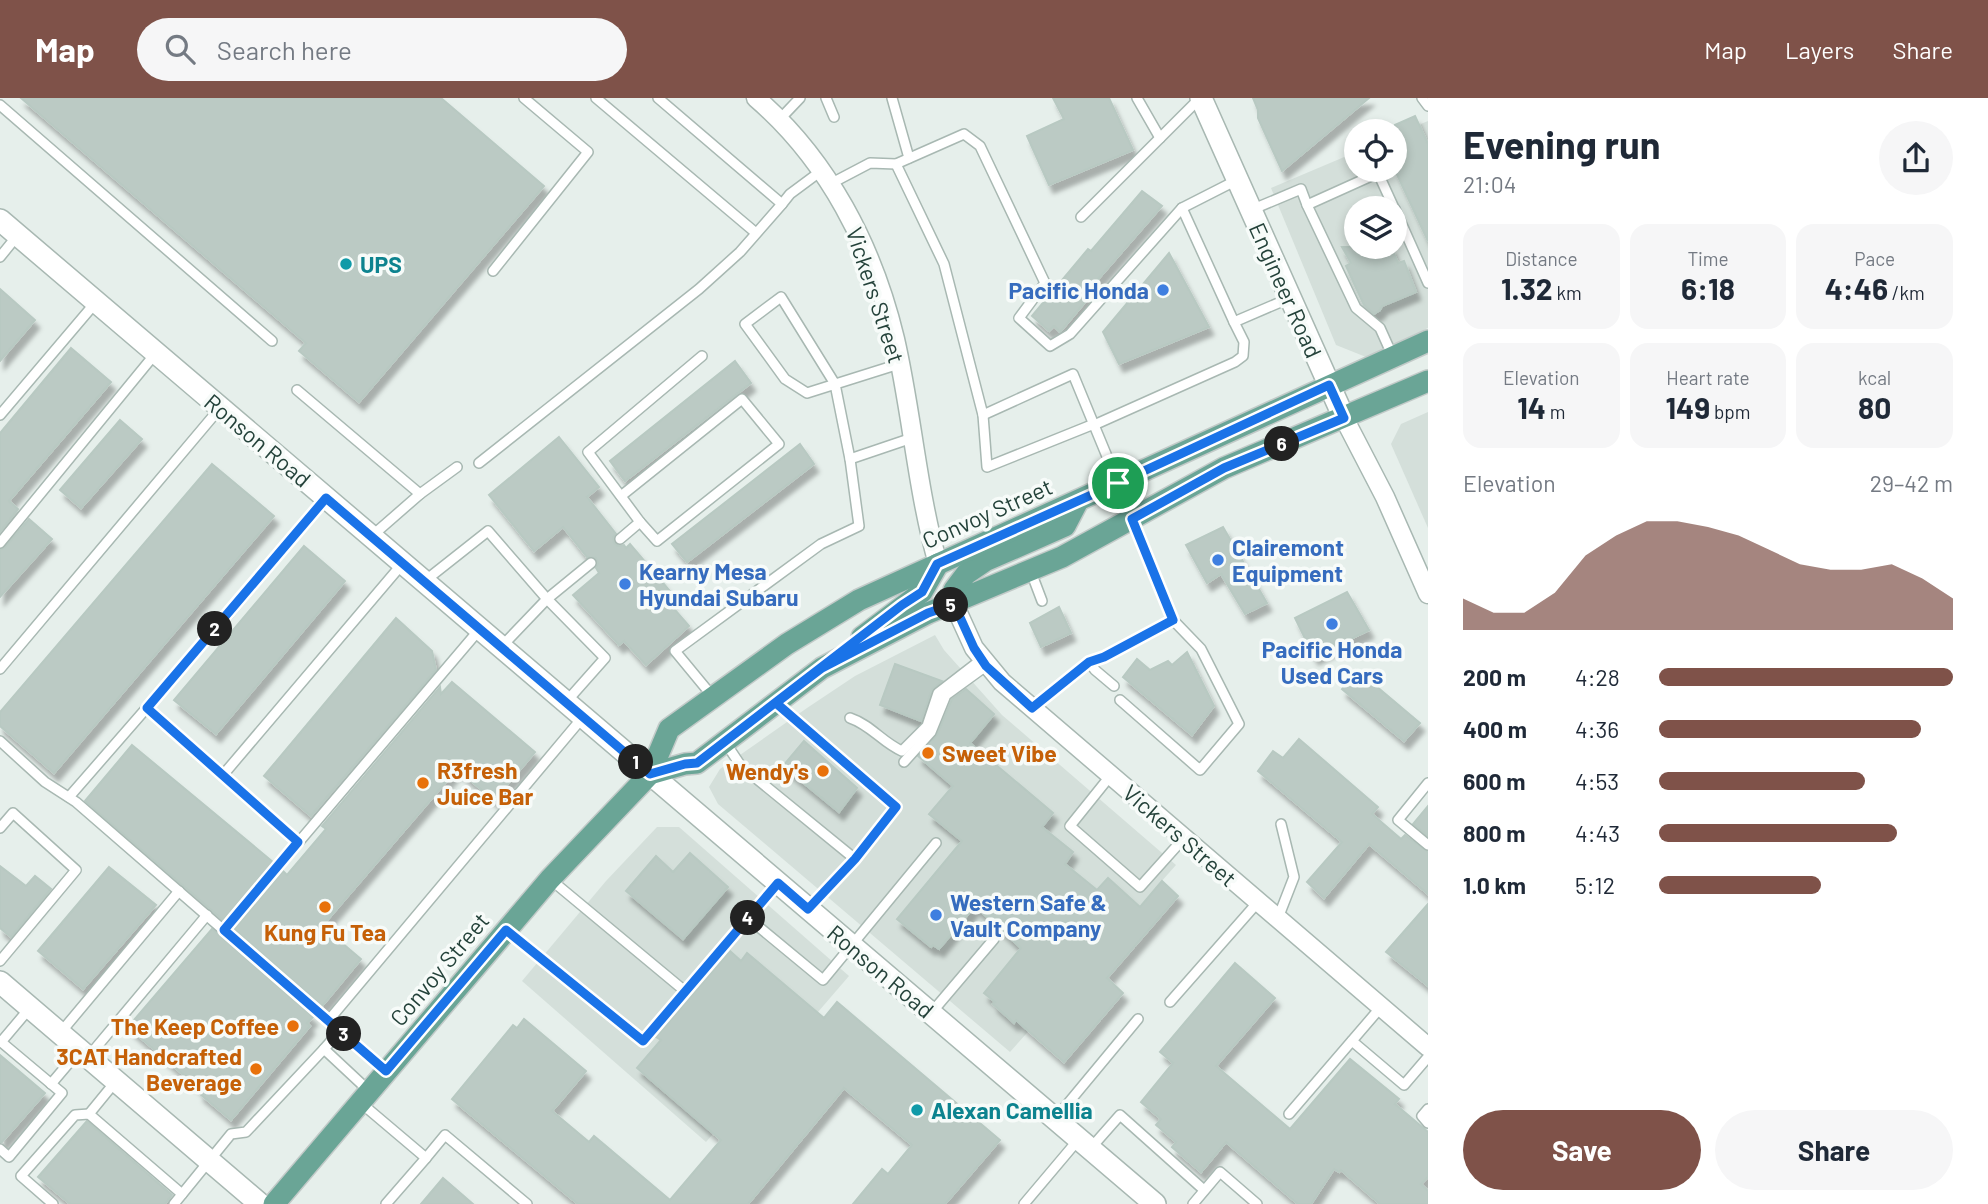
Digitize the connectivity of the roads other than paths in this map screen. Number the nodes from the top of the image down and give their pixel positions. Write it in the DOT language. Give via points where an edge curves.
graph roads {
  1 [pos="524,98"];
  2 [pos="596,98"];
  3 [pos="658,98"];
  4 [pos="756,98"];
  5 [pos="800,98"];
  6 [pos="826,98"];
  7 [pos="892,98"];
  8 [pos="1137,98"];
  9 [pos="1200,98"];
  10 [pos="1422,98"];
  11 [pos="0,105"];
  12 [pos="1428,106"];
  13 [pos="834,117"];
  14 [pos="780,119"];
  15 [pos="1160,138"];
  16 [pos="909,158"];
  17 [pos="896,164"];
  18 [pos="825,177"];
  19 [pos="1237,180"];
  20 [pos="1389,196"];
  21 [pos="782,204"];
  22 [pos="1307,205"];
  23 [pos="1182,208"];
  24 [pos="1251,210"];
  25 [pos="1080,217"];
  26 [pos="0,220"];
  27 [pos="756,233"];
  28 [pos="18,235"];
  29 [pos="1407,236"];
  30 [pos="0,257"];
  31 [pos="493,271"];
  32 [pos="1428,283"];
  33 [pos="1290,298"];
  34 [pos="96,302"];
  35 [pos="1234,323"];
  36 [pos="272,341"];
  37 [pos="1428,341"];
  38 [pos="156,353"];
  39 [pos="702,356"];
  40 [pos="1393,357"];
  41 [pos="899,364"];
  42 [pos="1428,381"];
  43 [pos="835,384"];
  44 [pos="1329,385"];
  45 [pos="297,390"];
  46 [pos="220,407"];
  47 [pos="0,415"];
  48 [pos="983,415"];
  49 [pos="1344,418"];
  50 [pos="1094,425"];
  51 [pos="912,438"];
  52 [pos="850,459"];
  53 [pos="479,463"];
  54 [pos="457,467"];
  55 [pos="1118,483"];
  56 [pos="420,494"];
  57 [pos="621,496"];
  58 [pos="326,498"];
  59 [pos="1078,501"];
  60 [pos="1132,519"];
  61 [pos="640,522"];
  62 [pos="372,537"];
  63 [pos="620,539"];
  64 [pos="0,543"];
  65 [pos="591,562"];
  66 [pos="403,563"];
  67 [pos="937,564"];
  68 [pos="1030,570"];
  69 [pos="424,582"];
  70 [pos="1428,594"];
  71 [pos="547,598"];
  72 [pos="1042,601"];
  73 [pos="954,604"];
  74 [pos="1173,620"];
  75 [pos="480,629"];
  76 [pos="501,647"];
  77 [pos="984,662"];
  78 [pos="1089,662"];
  79 [pos="822,668"];
  80 [pos="0,669"];
  81 [pos="1114,686"];
  82 [pos="713,697"];
  83 [pos="1121,699"];
  84 [pos="566,702"];
  85 [pos="776,703"];
  86 [pos="147,708"];
  87 [pos="1032,708"];
  88 [pos="583,717"];
  89 [pos="850,718"];
  90 [pos="0,741"];
  91 [pos="724,742"];
  92 [pos="904,762"];
  93 [pos="650,774"];
  94 [pos="223,775"];
  95 [pos="1111,775"];
  96 [pos="1428,783"];
  97 [pos="69,797"];
  98 [pos="1281,824"];
  99 [pos="0,828"];
  100 [pos="1184,838"];
  101 [pos="298,842"];
  102 [pos="936,844"];
  103 [pos="1428,845"];
  104 [pos="855,859"];
  105 [pos="550,879"];
  106 [pos="778,883"];
  107 [pos="179,891"];
  108 [pos="1258,902"];
  109 [pos="808,909"];
  110 [pos="207,915"];
  111 [pos="748,918"];
  112 [pos="1278,918"];
  113 [pos="224,930"];
  114 [pos="506,930"];
  115 [pos="993,939"];
  116 [pos="852,946"];
  117 [pos="0,961"];
  118 [pos="0,982"];
  119 [pos="686,992"];
  120 [pos="1170,1002"];
  121 [pos="1381,1007"];
  122 [pos="30,1008"];
  123 [pos="931,1013"];
  124 [pos="1139,1019"];
  125 [pos="328,1021"];
  126 [pos="340,1031"];
  127 [pos="60,1033"];
  128 [pos="1352,1041"];
  129 [pos="1,1042"];
  130 [pos="1428,1047"];
  131 [pos="324,1049"];
  132 [pos="84,1054"];
  133 [pos="1428,1056"];
  134 [pos="386,1071"];
  135 [pos="116,1081"];
  136 [pos="51,1084"];
  137 [pos="364,1096"];
  138 [pos="1428,1109"];
  139 [pos="89,1114"];
  140 [pos="1289,1114"];
  141 [pos="1055,1119"];
  142 [pos="1428,1122"];
  143 [pos="1084,1144"];
  144 [pos="0,1149"];
  145 [pos="426,1158"];
  146 [pos="208,1160"];
  147 [pos="1205,1190"];
  148 [pos="182,1194"];
  149 [pos="524,1203"];
  150 [pos="53,1204"];
  151 [pos="174,1204"];
  152 [pos="260,1204"];
  153 [pos="274,1204"];
  154 [pos="386,1204"];
  155 [pos="1024,1204"];
  156 [pos="1155,1204"];
  157 [pos="1193,1204"];
  158 [pos="1258,1204"];
  1 -- 31 [label="lane" via="588,152"];
  2 -- 27 [label="lane"];
  3 -- 21 [label="lane"];
  4 -- 14 [label="street, Vickers Street"];
  5 -- 14 [label="lane"];
  6 -- 13 [label="lane"];
  7 -- 16 [label="lane"];
  8 -- 15 [label="lane"];
  9 -- 15 [label="lane"];
  9 -- 19 [label="street, Engineer Road"];
  10 -- 12 [label="lane"];
  11 -- 36 [label="lane"];
  14 -- 18 [label="street, Vickers Street"];
  15 -- 25 [label="lane"];
  16 -- 17 [label="lane"];
  16 -- 23 [label="lane" via="964,134 980,146 1045,284 1019,318 1050,346 1070,334"];
  17 -- 18 [label="lane" via="870,163"];
  17 -- 48 [label="lane" via="944,264"];
  18 -- 21 [label="lane" via="790,194"];
  18 -- 41 [label="street, Vickers Street" via="850,215 867,253"];
  19 -- 23 [label="lane"];
  19 -- 24 [label="street, Engineer Road"];
  20 -- 22 [label="lane" via="1378,173"];
  21 -- 27 [label="lane"];
  22 -- 24 [label="lane" via="1301,189"];
  22 -- 40 [label="lane" via="1356,308 1380,328"];
  23 -- 35 [label="lane"];
  24 -- 33 [label="street, Engineer Road"];
  26 -- 28 [label="street, Ronson Road"];
  27 -- 53 [label="lane" via="699,289"];
  28 -- 30 [label="lane"];
  28 -- 34 [label="street, Ronson Road"];
  29 -- 32 [label="lane"];
  33 -- 35 [label="lane"];
  33 -- 44 [label="street, Engineer Road"];
  34 -- 38 [label="street, Ronson Road"];
  34 -- 47 [label="lane"];
  35 -- 50 [label="lane" via="1244,342 1244,356"];
  37 -- 40 [label="main road, Convoy Street"];
  38 -- 46 [label="street, Ronson Road"];
  38 -- 64 [label="lane"];
  39 -- 57 [label="lane" via="588,452"];
  40 -- 44 [label="main road, Convoy Street"];
  41 -- 43 [label="lane"];
  41 -- 51 [label="street, Vickers Street"];
  42 -- 49 [label="main road"];
  43 -- 43 [label="lane" via="807,393 785,379 745,324 781,297"];
  43 -- 52 [label="lane"];
  44 -- 49 [label="street, Engineer Road"];
  44 -- 55 [label="main road, Convoy Street"];
  45 -- 56 [label="lane"];
  46 -- 58 [label="street, Ronson Road"];
  46 -- 80 [label="lane"];
  48 -- 50 [label="lane" via="1073,374"];
  48 -- 50 [label="lane" via="987,467"];
  49 -- 60 [label="main road" via="1224,468"];
  49 -- 70 [label="street, Engineer Road"];
  50 -- 55 [label="lane"];
  51 -- 52 [label="lane"];
  51 -- 67 [label="street, Vickers Street"];
  52 -- 82 [label="lane" via="859,526 821,544 675,651"];
  54 -- 56 [label="lane"];
  55 -- 59 [label="main road, Convoy Street"];
  56 -- 62 [label="lane"];
  57 -- 61 [label="lane"];
  57 -- 61 [label="lane" via="742,399 779,444 657,541"];
  58 -- 62 [label="street, Ronson Road"];
  58 -- 86 [label="lane"];
  59 -- 67 [label="main road, Convoy Street"];
  59 -- 73 [label="main road" via="1065,526 966,574 954,590"];
  60 -- 68 [label="main road"];
  60 -- 74 [label="lane"];
  61 -- 63 [label="lane"];
  62 -- 66 [label="street, Ronson Road"];
  65 -- 71 [label="lane"];
  66 -- 69 [label="street, Ronson Road"];
  66 -- 94 [label="lane"];
  67 -- 79 [label="main road" via="922,592"];
  67 -- 82 [label="main road, Convoy Street" via="818,624"];
  68 -- 72 [label="lane"];
  68 -- 73 [label="main road"];
  69 -- 71 [label="lane" via="488,531"];
  69 -- 75 [label="street, Ronson Road"];
  71 -- 76 [label="lane"];
  71 -- 84 [label="lane" via="606,657"];
  73 -- 77 [label="street, Vickers Street"];
  73 -- 79 [label="main road"];
  74 -- 78 [label="lane"];
  74 -- 83 [label="lane" via="1201,649 1239,724 1200,770"];
  75 -- 76 [label="street, Ronson Road"];
  75 -- 101 [label="lane"];
  76 -- 84 [label="street, Ronson Road"];
  77 -- 87 [label="street, Vickers Street"];
  77 -- 89 [label="lane" via="938,694 927,726 902,751"];
  77 -- 92 [label="lane" via="946,695 930,732"];
  78 -- 81 [label="lane"];
  78 -- 87 [label="lane"];
  79 -- 85 [label="main road"];
  82 -- 93 [label="main road, Convoy Street" via="669,729"];
  84 -- 88 [label="street, Ronson Road"];
  85 -- 91 [label="main road"];
  85 -- 104 [label="lane" via="896,807"];
  86 -- 94 [label="lane"];
  86 -- 97 [label="lane"];
  87 -- 95 [label="street, Vickers Street"];
  88 -- 93 [label="street, Ronson Road"];
  88 -- 125 [label="lane"];
  90 -- 97 [label="lane"];
  91 -- 93 [label="main road" via="697,763"];
  91 -- 104 [label="lane" via="741,765"];
  93 -- 105 [label="main road, Convoy Street"];
  93 -- 106 [label="street, Ronson Road"];
  94 -- 101 [label="lane"];
  95 -- 100 [label="street, Vickers Street"];
  95 -- 100 [label="lane" via="1070,826 1140,887"];
  96 -- 103 [label="lane" via="1398,820"];
  97 -- 107 [label="lane"];
  98 -- 112 [label="lane" via="1294,877"];
  99 -- 117 [label="lane" via="13,813 76,870"];
  100 -- 108 [label="street, Vickers Street"];
  101 -- 113 [label="lane"];
  102 -- 116 [label="lane"];
  104 -- 109 [label="lane"];
  105 -- 114 [label="main road, Convoy Street"];
  105 -- 119 [label="lane"];
  106 -- 109 [label="street, Ronson Road"];
  106 -- 111 [label="lane"];
  107 -- 110 [label="lane"];
  107 -- 127 [label="lane"];
  108 -- 112 [label="street, Vickers Street"];
  108 -- 120 [label="lane"];
  109 -- 116 [label="street, Ronson Road"];
  110 -- 113 [label="lane"];
  110 -- 132 [label="lane"];
  111 -- 116 [label="lane" via="823,980"];
  111 -- 119 [label="lane"];
  112 -- 121 [label="street, Vickers Street"];
  113 -- 125 [label="lane"];
  114 -- 119 [label="lane" via="643,1041"];
  114 -- 134 [label="main road, Convoy Street"];
  115 -- 123 [label="lane"];
  116 -- 123 [label="street, Ronson Road"];
  118 -- 122 [label="street"];
  121 -- 128 [label="lane"];
  121 -- 130 [label="street, Vickers Street"];
  122 -- 127 [label="street"];
  122 -- 129 [label="lane"];
  123 -- 141 [label="street, Ronson Road"];
  124 -- 141 [label="lane"];
  125 -- 126 [label="lane"];
  126 -- 131 [label="lane"];
  126 -- 134 [label="lane"];
  127 -- 132 [label="street"];
  128 -- 133 [label="lane" via="1404,1085"];
  128 -- 140 [label="lane"];
  129 -- 136 [label="lane"];
  131 -- 137 [label="lane"];
  131 -- 146 [label="lane" via="246,1132 230,1134"];
  132 -- 135 [label="street"];
  132 -- 136 [label="lane"];
  134 -- 137 [label="main road, Convoy Street"];
  135 -- 139 [label="lane"];
  135 -- 146 [label="street"];
  136 -- 144 [label="lane" via="62,1093 9,1157"];
  137 -- 145 [label="lane"];
  137 -- 153 [label="main road, Convoy Street"];
  138 -- 142 [label="lane" via="1422,1116"];
  139 -- 148 [label="lane"];
  139 -- 150 [label="lane" via="75,1115 21,1176"];
  141 -- 143 [label="street, Ronson Road"];
  143 -- 147 [label="lane" via="1120,1115"];
  143 -- 155 [label="lane"];
  143 -- 156 [label="street, Ronson Road"];
  145 -- 149 [label="lane" via="445,1135"];
  145 -- 154 [label="lane"];
  146 -- 148 [label="lane"];
  146 -- 152 [label="street"];
  147 -- 157 [label="lane"];
  147 -- 158 [label="lane" via="1220,1172"];
  148 -- 151 [label="lane"];
}
